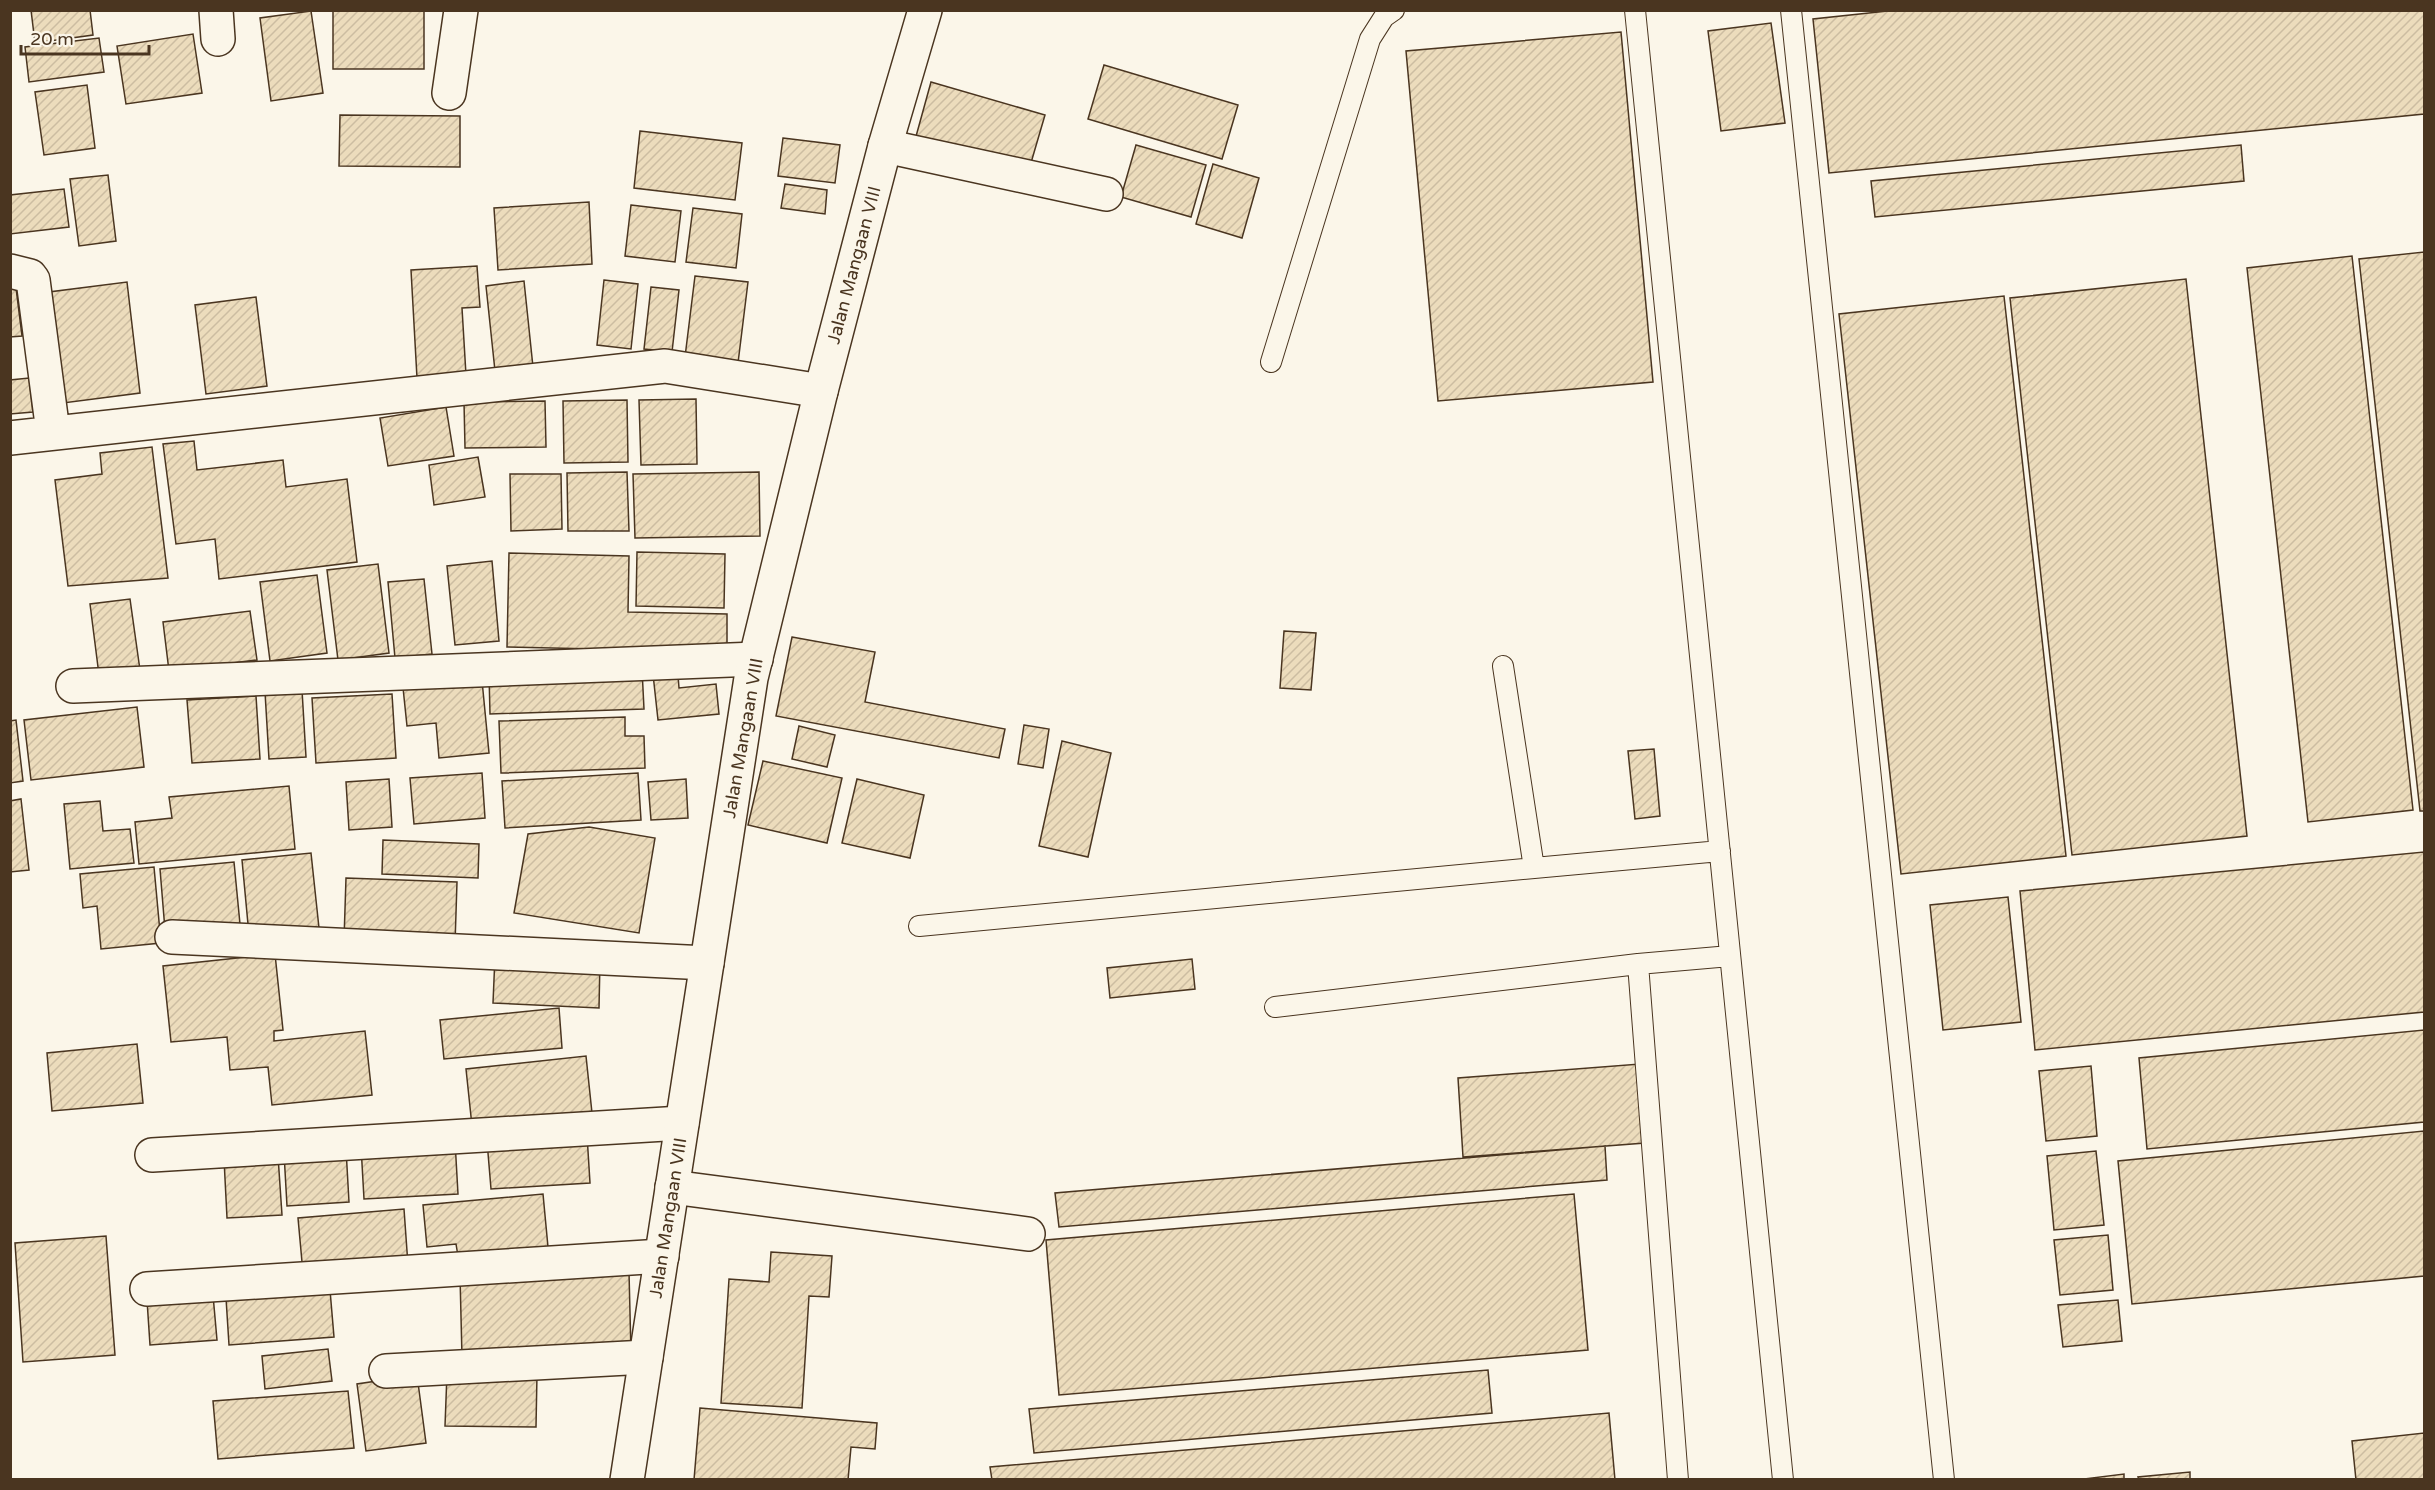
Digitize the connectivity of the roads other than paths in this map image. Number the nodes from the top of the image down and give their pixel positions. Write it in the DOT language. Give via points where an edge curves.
graph roads {
  1 [pos="461,10"];
  2 [pos="925,10"];
  3 [pos="1394,10"];
  4 [pos="1635,10"];
  5 [pos="1791,10"];
  6 [pos="449,93"];
  7 [pos="885,146"];
  8 [pos="1106,194"];
  9 [pos="10,272"];
  10 [pos="1271,362"];
  11 [pos="821,391"];
  12 [pos="53,432"];
  13 [pos="10,438"];
  14 [pos="756,659"];
  15 [pos="1503,666"];
  16 [pos="73,686"];
  17 [pos="1720,851"];
  18 [pos="1534,868"];
  19 [pos="919,926"];
  20 [pos="172,937"];
  21 [pos="1730,956"];
  22 [pos="707,963"];
  23 [pos="1638,964"];
  24 [pos="1275,1007"];
  25 [pos="682,1123"];
  26 [pos="152,1155"];
  27 [pos="672,1187"];
  28 [pos="1028,1234"];
  29 [pos="662,1256"];
  30 [pos="147,1289"];
  31 [pos="646,1357"];
  32 [pos="386,1371"];
  33 [pos="627,1479"];
  34 [pos="1678,1479"];
  35 [pos="1783,1479"];
  36 [pos="1944,1479"];
  1 -- 6 [label="street"];
  2 -- 7 [label="street, Jalan Mangaan VIII"];
  3 -- 10 [label="lane" via="1370,39"];
  4 -- 17 [label="lane"];
  5 -- 36 [label="lane"];
  7 -- 8 [label="street"];
  7 -- 11 [label="street, Jalan Mangaan VIII"];
  9 -- 12 [label="street" via="33,280"];
  11 -- 12 [label="street" via="665,366"];
  11 -- 14 [label="street, Jalan Mangaan VIII"];
  12 -- 13 [label="street"];
  14 -- 16 [label="street"];
  14 -- 22 [label="street, Jalan Mangaan VIII"];
  15 -- 18 [label="lane"];
  17 -- 18 [label="lane"];
  17 -- 21 [label="lane"];
  18 -- 19 [label="lane"];
  20 -- 22 [label="street"];
  21 -- 23 [label="lane"];
  21 -- 35 [label="lane"];
  22 -- 25 [label="street, Jalan Mangaan VIII"];
  23 -- 24 [label="lane"];
  23 -- 34 [label="lane"];
  25 -- 26 [label="street"];
  25 -- 27 [label="street, Jalan Mangaan VIII"];
  27 -- 28 [label="street"];
  27 -- 29 [label="street, Jalan Mangaan VIII"];
  29 -- 30 [label="street"];
  29 -- 31 [label="street, Jalan Mangaan VIII"];
  31 -- 32 [label="street"];
  31 -- 33 [label="street, Jalan Mangaan VIII"];
}
